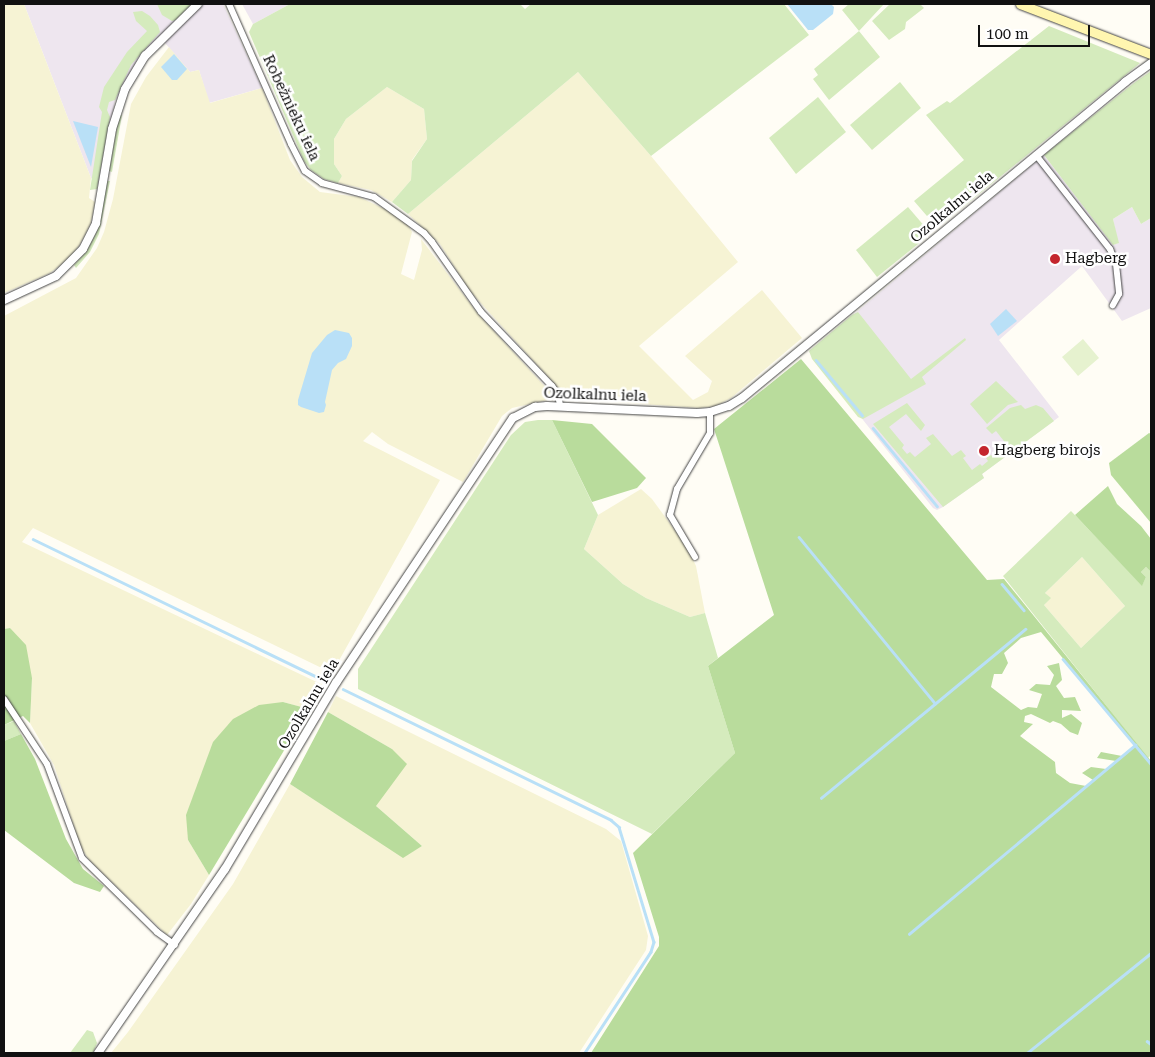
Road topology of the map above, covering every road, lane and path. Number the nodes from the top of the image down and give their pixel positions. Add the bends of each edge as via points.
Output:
1 (198, 4) edge
2 (229, 4) edge
3 (1020, 4) edge
4 (1151, 54) edge
5 (1151, 63) edge
6 (1036, 155) junction
7 (4, 300) edge
8 (1113, 305) dead end
9 (560, 405) junction
10 (710, 412) junction
11 (695, 557) dead end
12 (4, 699) edge
13 (175, 945) junction
14 (98, 1053) edge

1 - 7 street via 145,56 125,89 112,129 96,223 83,249 56,276
2 - 9 street, Robežnieku iela via 305,171 322,184 374,197 424,234 481,312 552,386
3 - 4 main road
5 - 6 street, Ozolkalnu iela
6 - 8 street via 1110,249 1116,264 1119,294
6 - 10 street, Ozolkalnu iela via 742,398
9 - 10 street, Ozolkalnu iela
9 - 13 street, Ozolkalnu iela via 524,411 506,427 336,683 225,869
10 - 11 street via 710,434 676,489 670,515
12 - 13 street via 46,764 82,858 157,932
13 - 14 street, Ozolkalnu iela

